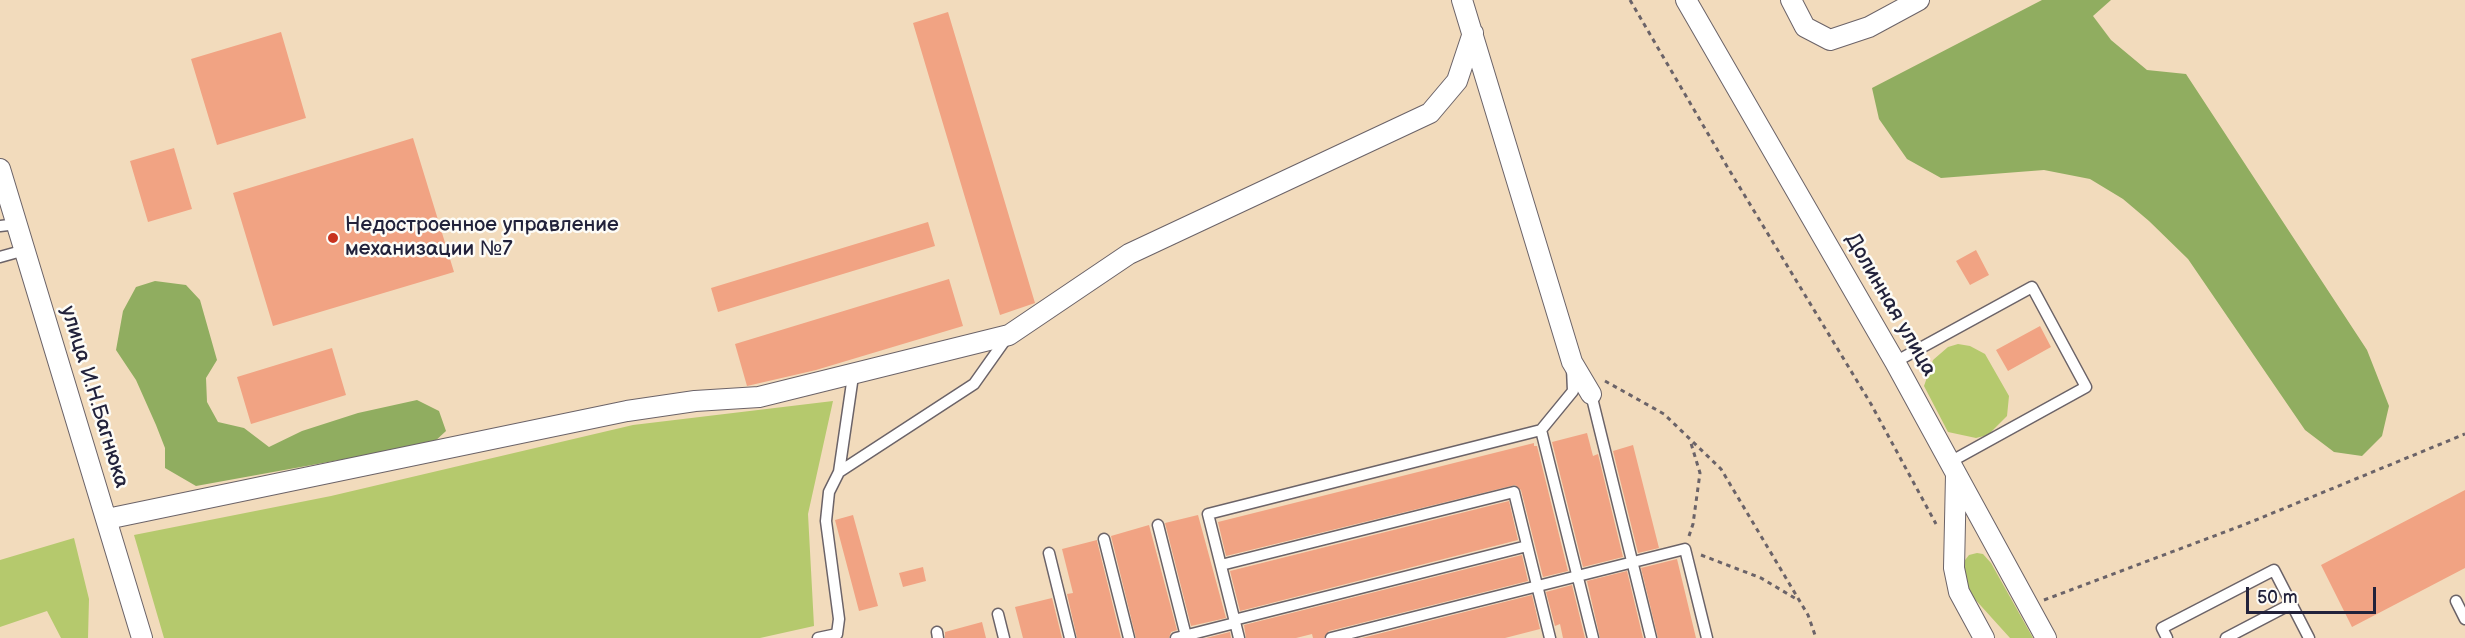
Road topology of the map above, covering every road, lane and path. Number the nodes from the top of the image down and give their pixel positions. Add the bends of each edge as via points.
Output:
1 (1462, 0) edge
2 (1630, 0) edge
3 (1686, 0) edge
4 (1791, 0) edge
5 (1919, 0) edge
6 (1473, 33) junction
7 (0, 169) edge
8 (8, 225) edge
9 (25, 250) junction
10 (0, 257) edge
11 (1009, 334) junction
12 (1572, 362) junction
13 (1895, 362) junction
14 (853, 376) junction
15 (1591, 394) joint
16 (1672, 422) junction
17 (1541, 430) junction
18 (2465, 434) edge
19 (1953, 467) junction
20 (839, 472) junction
21 (107, 519) junction
22 (1158, 525) dead end
23 (1939, 529) dead end
24 (1104, 539) dead end
25 (1527, 546) junction
26 (1685, 549) junction
27 (1049, 553) dead end
28 (1632, 562) junction
29 (1221, 566) junction
30 (1578, 576) junction
31 (1537, 586) junction
32 (1799, 601) junction
33 (2456, 601) dead end
34 (2291, 604) junction
35 (2028, 606) junction
36 (998, 614) dead end
37 (2465, 619) edge
38 (1235, 621) junction
39 (1181, 637) edge
40 (142, 638) edge
41 (818, 638) edge
42 (1004, 638) edge
43 (1070, 638) edge
44 (1129, 638) edge
45 (1239, 638) edge
46 (1331, 638) edge
47 (1550, 638) edge
48 (1593, 638) edge
49 (1651, 638) edge
50 (1707, 638) edge
51 (1816, 638) edge
52 (1984, 638) edge
53 (2046, 638) edge
54 (2167, 638) edge
55 (2226, 638) edge
56 (2309, 638) edge

1 - 6 street
2 - 23 path via 1871,404
3 - 13 street, Долинная улица
4 - 5 street via 1805,27 1830,40 1869,27
6 - 11 street via 1457,81 1430,113 1130,254
6 - 12 street
7 - 8 street, улица И.Н.Багнюка
8 - 9 street, улица И.Н.Багнюка
9 - 10 lane
9 - 21 street, улица И.Н.Багнюка
11 - 14 street
11 - 20 lane via 975,384
12 - 15 street
12 - 16 path
12 - 17 lane via 1573,391
13 - 19 street, Долинная улица
13 - 19 lane via 2032,287 2086,387
14 - 20 lane
14 - 21 street via 759,398 695,401 627,411
15 - 28 lane
16 - 26 path via 1690,440 1700,473 1693,524
16 - 32 path via 1721,469
17 - 29 lane via 1208,514
17 - 30 lane
18 - 35 path via 2246,524
19 - 35 street, Долинная улица
19 - 52 street via 1953,568 1959,592
20 - 41 lane via 829,492 826,521 839,619 837,634
21 - 40 street, улица И.Н.Багнюка
22 - 39 lane
24 - 44 lane
25 - 29 lane via 1514,492
25 - 31 lane
25 - 38 lane
26 - 28 lane
26 - 32 path via 1761,578
26 - 50 lane
27 - 43 lane
28 - 30 lane
28 - 49 lane
29 - 38 lane
30 - 31 lane
30 - 48 lane
31 - 46 lane
31 - 47 lane
32 - 51 path
33 - 37 lane
34 - 54 lane via 2274,570 2162,628
34 - 55 lane
34 - 56 lane
35 - 53 street, Долинная улица
36 - 42 lane
38 - 39 lane
38 - 45 lane

